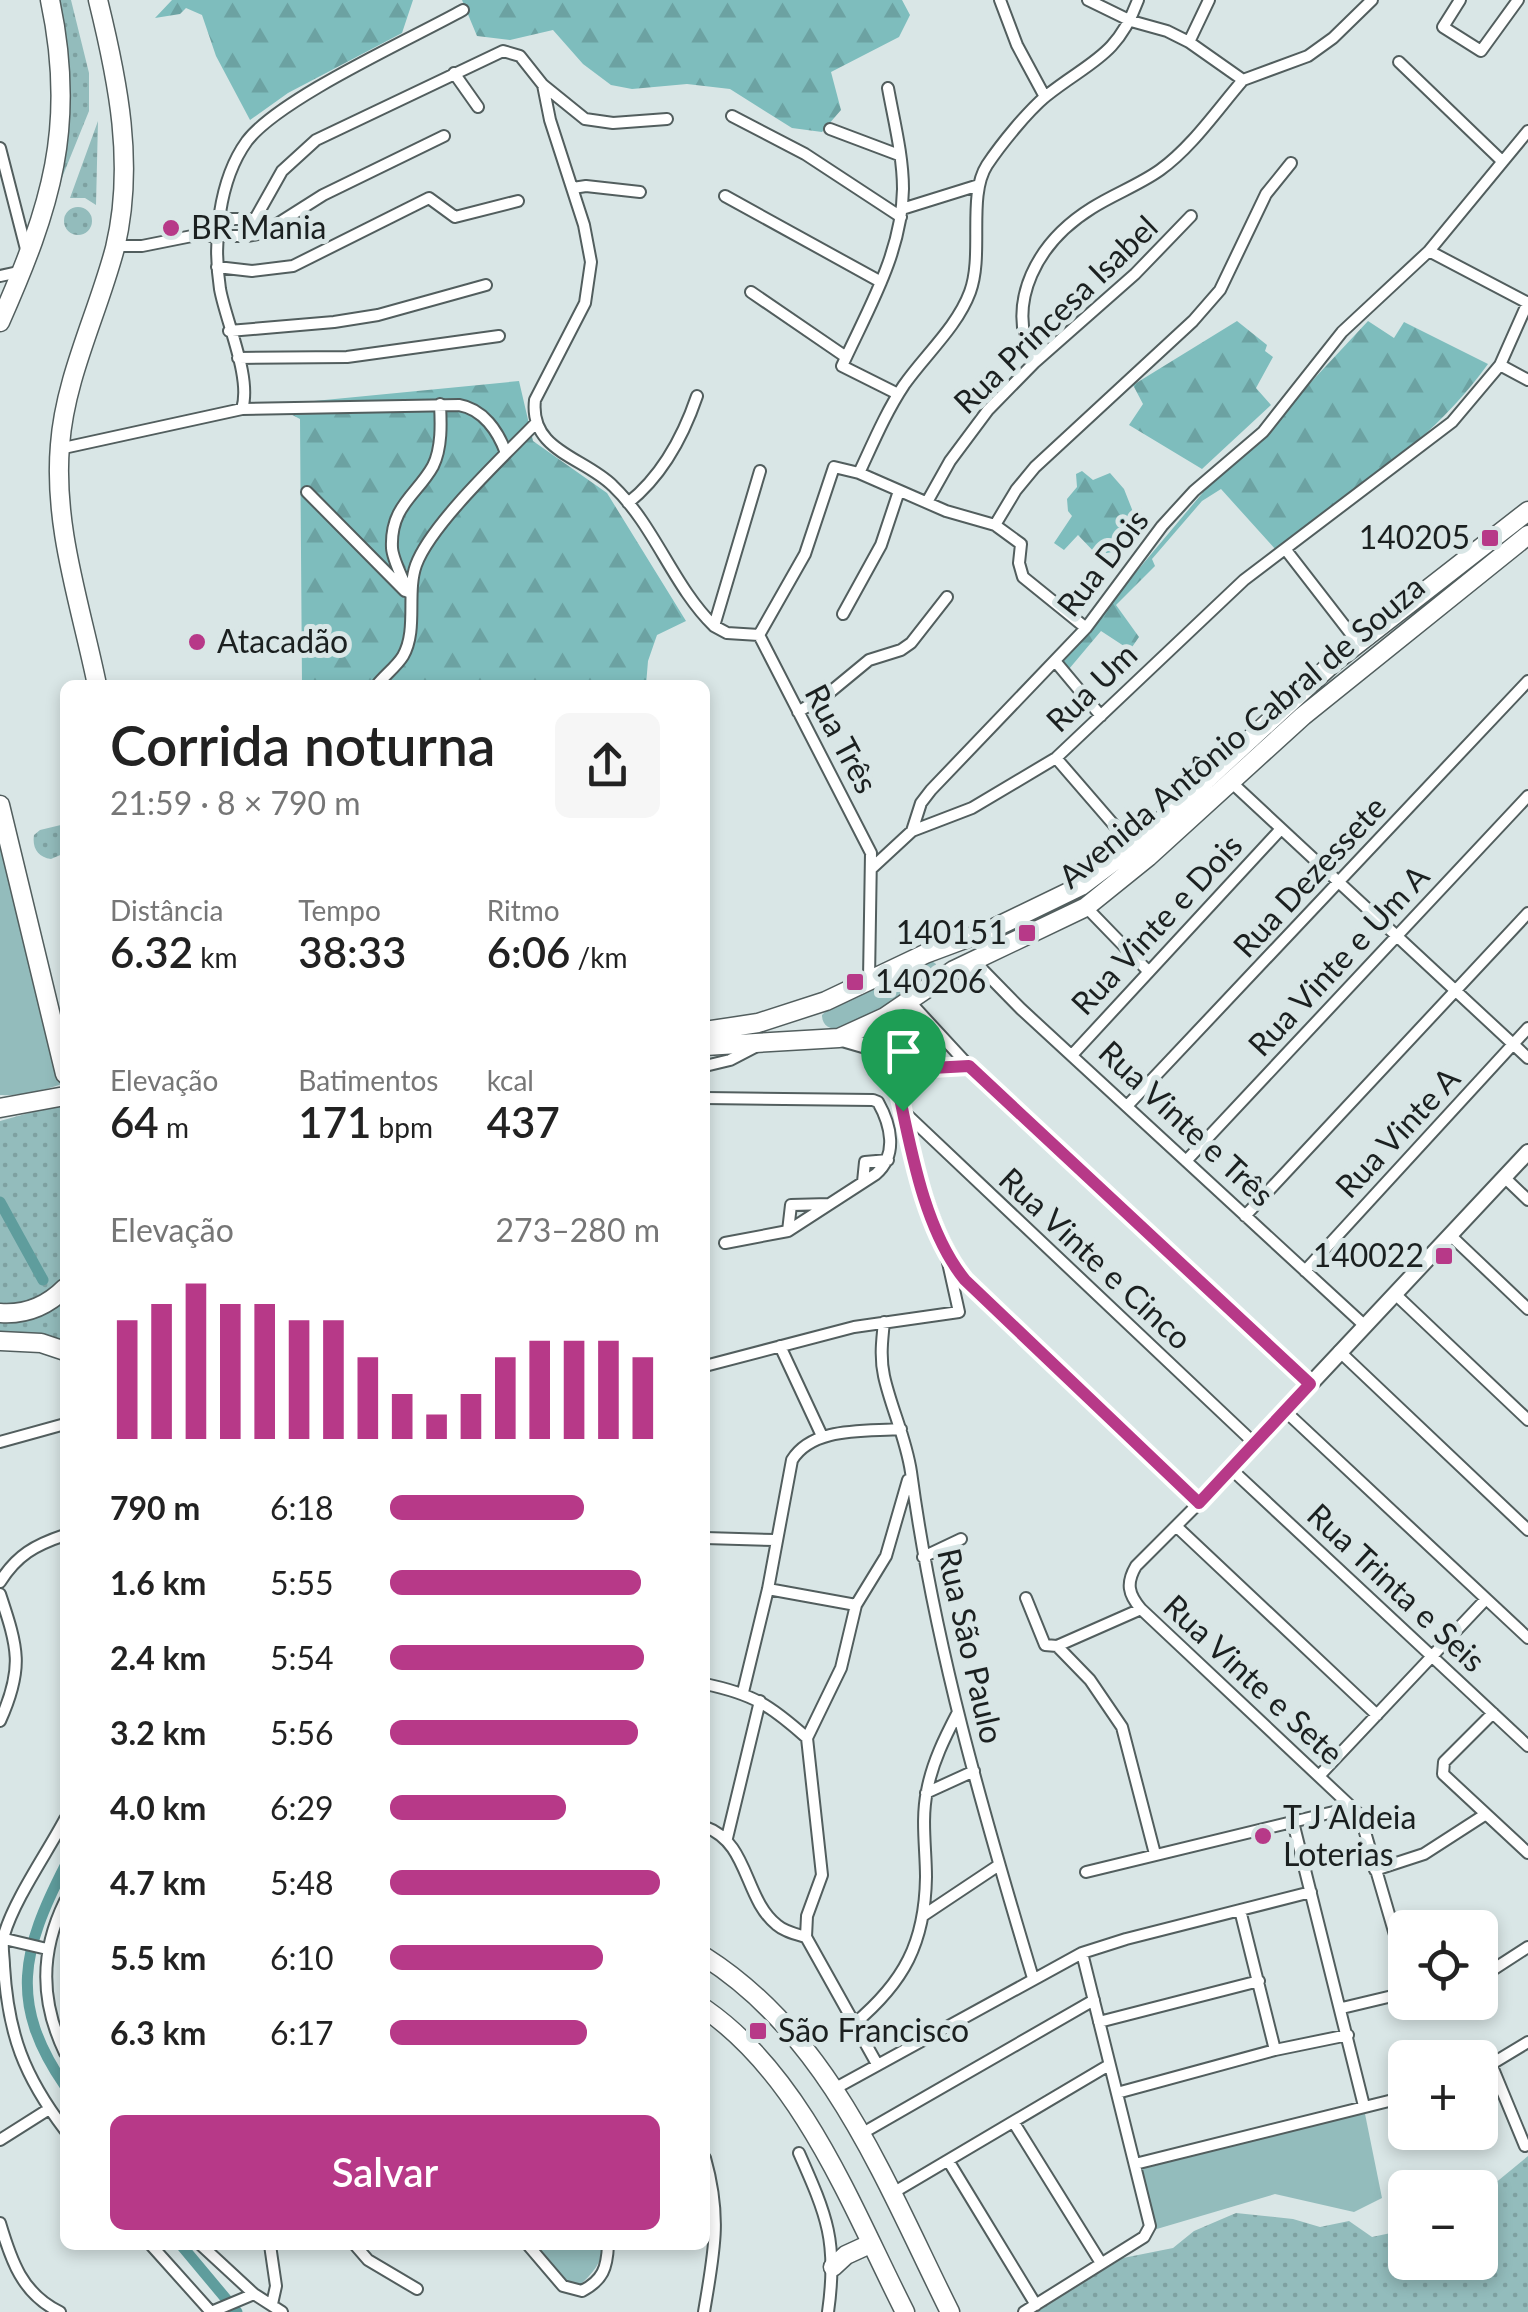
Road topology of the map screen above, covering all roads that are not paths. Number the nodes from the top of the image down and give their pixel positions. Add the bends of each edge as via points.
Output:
1 (50, 0) edge
2 (98, 0) edge
3 (1000, 0) edge
4 (1088, 0) edge
5 (1138, 0) edge
6 (1209, 0) edge
7 (1372, 0) edge
8 (1460, 0) edge
9 (1518, 0) edge
10 (463, 10) dead end
11 (1131, 21) junction
12 (1190, 42) junction
13 (1399, 62) dead end
14 (454, 74) junction
15 (1243, 80) junction
16 (543, 86) junction
17 (888, 88) dead end
18 (1044, 98) junction
19 (478, 106) dead end
20 (732, 116) dead end
21 (667, 119) dead end
22 (830, 129) dead end
23 (1528, 131) edge
24 (444, 136) dead end
25 (0, 148) edge
26 (900, 155) junction
27 (1502, 161) junction
28 (1291, 163) dead end
29 (979, 185) junction
30 (573, 188) junction
31 (640, 192) dead end
32 (725, 196) dead end
33 (518, 201) dead end
34 (901, 214) junction
35 (1191, 216) dead end
36 (220, 219) junction
37 (217, 235) junction
38 (115, 246) junction
39 (1429, 251) junction
40 (25, 265) junction
41 (217, 267) junction
42 (0, 276) edge
43 (880, 282) junction
44 (486, 285) dead end
45 (751, 292) dead end
46 (1528, 302) edge
47 (0, 322) edge
48 (229, 331) junction
49 (499, 336) dead end
50 (846, 356) junction
51 (238, 358) junction
52 (1034, 363) junction
53 (1500, 365) junction
54 (1528, 380) edge
55 (898, 394) junction
56 (698, 396) dead end
57 (440, 404) junction
58 (242, 409) junction
59 (536, 423) junction
60 (59, 449) junction
61 (506, 453) junction
62 (760, 471) dead end
63 (859, 473) junction
64 (899, 491) junction
65 (306, 492) dead end
66 (927, 502) junction
67 (628, 504) junction
68 (1528, 510) edge
69 (995, 525) junction
70 (1526, 539) edge
71 (1286, 550) junction
72 (409, 595) junction
73 (947, 597) dead end
74 (843, 614) dead end
75 (714, 626) junction
76 (1086, 628) junction
77 (759, 636) junction
78 (1358, 643) junction
79 (1056, 660) junction
80 (96, 680) edge
81 (381, 680) edge
82 (1528, 681) edge
83 (798, 712) junction
84 (1101, 716) junction
85 (1056, 758) junction
86 (1231, 782) junction
87 (1528, 796) edge
88 (0, 805) edge
89 (1280, 830) junction
90 (912, 831) junction
91 (1133, 847) junction
92 (872, 868) junction
93 (1339, 884) junction
94 (1086, 907) junction
95 (1528, 913) edge
96 (1397, 936) junction
97 (925, 954) junction
98 (974, 961) junction
99 (1148, 971) junction
100 (869, 979) junction
101 (938, 981) junction
102 (1455, 991) junction
103 (826, 1001) junction
104 (910, 1002) junction
105 (884, 1017) junction
106 (53, 1019) junction
107 (1528, 1028) edge
108 (60, 1030) edge
109 (710, 1030) edge
110 (839, 1038) junction
111 (764, 1043) junction
112 (1513, 1044) junction
113 (710, 1046) edge
114 (60, 1051) edge
115 (1072, 1055) junction
116 (1528, 1058) edge
117 (710, 1065) edge
118 (969, 1066) junction
119 (894, 1070) junction
120 (60, 1097) edge
121 (710, 1098) edge
122 (1127, 1106) junction
123 (3, 1109) edge
124 (903, 1111) junction
125 (1528, 1152) edge
126 (1186, 1160) junction
127 (1504, 1177) junction
128 (1528, 1200) edge
129 (830, 1204) junction
130 (1245, 1216) junction
131 (788, 1231) junction
132 (1450, 1235) junction
133 (726, 1243) dead end
134 (947, 1257) junction
135 (1305, 1271) junction
136 (60, 1292) edge
137 (1394, 1293) junction
138 (1528, 1309) edge
139 (0, 1313) edge
140 (884, 1322) junction
141 (1364, 1325) junction
142 (0, 1341) edge
143 (780, 1346) junction
144 (60, 1349) edge
145 (1340, 1351) junction
146 (710, 1365) edge
147 (1310, 1384) junction
148 (1284, 1410) junction
149 (1528, 1420) edge
150 (60, 1425) edge
151 (901, 1430) junction
152 (822, 1436) junction
153 (0, 1442) edge
154 (1253, 1442) junction
155 (1230, 1468) junction
156 (910, 1470) junction
157 (1199, 1503) junction
158 (1176, 1526) junction
159 (1528, 1530) edge
160 (60, 1536) edge
161 (710, 1538) edge
162 (961, 1539) dead end
163 (775, 1540) junction
164 (923, 1557) junction
165 (0, 1582) edge
166 (768, 1590) junction
167 (0, 1594) edge
168 (1026, 1598) dead end
169 (1486, 1599) junction
170 (856, 1605) junction
171 (1141, 1608) junction
172 (5, 1626) edge
173 (1528, 1638) edge
174 (1057, 1646) junction
175 (1434, 1656) junction
176 (710, 1685) edge
177 (743, 1692) junction
178 (760, 1701) junction
179 (958, 1712) junction
180 (1493, 1714) junction
181 (1378, 1715) junction
182 (0, 1720) edge
183 (807, 1738) junction
184 (1528, 1746) edge
185 (974, 1771) junction
186 (1319, 1776) junction
187 (926, 1793) junction
188 (1350, 1808) junction
189 (1486, 1814) junction
190 (1293, 1822) junction
191 (60, 1827) edge
192 (710, 1830) edge
193 (727, 1838) junction
194 (1528, 1853) edge
195 (1154, 1854) junction
196 (999, 1865) junction
197 (1375, 1870) junction
198 (1086, 1872) dead end
199 (1311, 1892) junction
200 (1240, 1910) junction
201 (60, 1911) edge
202 (1388, 1913) edge
203 (924, 1915) junction
204 (806, 1937) junction
205 (1, 1939) edge
206 (1528, 1947) edge
207 (42, 1948) junction
208 (1082, 1954) junction
209 (710, 1961) edge
210 (1498, 1966) edge
211 (1033, 1978) junction
212 (1258, 1981) junction
213 (1388, 1997) edge
214 (1094, 2000) junction
215 (1342, 2008) junction
216 (710, 2013) edge
217 (1100, 2022) junction
218 (854, 2024) junction
219 (1348, 2035) junction
220 (60, 2040) edge
221 (1528, 2042) edge
222 (1275, 2050) junction
223 (1498, 2060) edge
224 (876, 2064) junction
225 (1109, 2065) junction
226 (1498, 2081) edge
227 (834, 2089) junction
228 (1117, 2092) junction
229 (1388, 2101) edge
230 (1364, 2106) junction
231 (49, 2109) junction
232 (1014, 2122) junction
233 (60, 2123) edge
234 (861, 2134) junction
235 (0, 2140) edge
236 (1525, 2146) dead end
237 (799, 2153) dead end
238 (950, 2162) junction
239 (1135, 2164) junction
240 (710, 2180) edge
241 (891, 2194) junction
242 (0, 2224) edge
243 (870, 2244) junction
244 (155, 2250) edge
245 (207, 2250) edge
246 (271, 2250) edge
247 (359, 2250) edge
248 (532, 2250) edge
249 (608, 2250) edge
250 (1101, 2264) junction
251 (833, 2268) junction
252 (417, 2289) dead end
253 (254, 2294) junction
254 (1036, 2304) junction
255 (277, 2308) edge
256 (56, 2311) edge
257 (211, 2312) edge
258 (704, 2312) edge
259 (828, 2312) edge
260 (905, 2312) edge
261 (950, 2312) edge
262 (1024, 2312) edge

1 - 40 highway via 62,124 44,213
2 - 38 highway via 122,118
3 - 18 street
4 - 11 street
5 - 11 street
6 - 12 street
7 - 15 street via 1308,56
8 - 9 street via 1442,27 1481,52
10 - 36 street via 264,125 242,150
11 - 12 street
11 - 18 street via 1114,46
12 - 15 street
13 - 27 street
14 - 16 street via 513,52
14 - 19 street
14 - 36 street via 316,140 282,170 256,218
15 - 52 street via 1178,154 1075,220 1040,257 1024,300
16 - 21 street via 596,122
16 - 30 street
17 - 26 street
18 - 29 street via 996,152
20 - 34 street
22 - 26 street
23 - 27 street
24 - 37 street via 263,233
25 - 40 street
26 - 34 street
27 - 39 street
28 - 69 street via 1266,194 1220,290 1035,467
29 - 34 street
29 - 55 street via 970,292
30 - 31 street
30 - 59 street via 589,244 590,283 535,400
32 - 43 street
33 - 41 street via 455,217 429,198 293,266
34 - 43 street
35 - 52 street, Rua Princesa Isabel
36 - 37 street
37 - 38 street
37 - 41 street
38 - 60 highway
39 - 46 street
39 - 76 street, Rua Dois via 1342,332 1264,432 1194,490
40 - 42 street
40 - 47 highway
41 - 48 street
43 - 50 street
44 - 48 street via 378,315
45 - 50 street
46 - 53 street, Rua Um
48 - 51 street
49 - 51 street via 347,356
50 - 55 street via 842,366
51 - 58 street
52 - 66 street, Rua Princesa Isabel via 969,433
53 - 54 street
53 - 71 street, Rua Um via 1452,422
55 - 63 street
56 - 67 street via 662,468
57 - 58 street
57 - 61 street via 480,412
57 - 72 street via 434,465 405,499 395,525 392,550
58 - 60 street
59 - 61 street
59 - 67 street via 546,442 610,482
60 - 80 highway via 65,545
61 - 72 street via 436,531 417,561
62 - 75 street
63 - 64 street
63 - 77 street via 834,466 805,554
64 - 66 street
64 - 74 street via 881,545
65 - 72 street
66 - 69 street
67 - 75 street
68 - 78 highway, Avenida Antônio Cabral de Souza
69 - 76 street via 1019,539 1023,577
70 - 86 highway, Avenida Antônio Cabral de Souza via 1302,716
71 - 78 street
71 - 84 street, Rua Um via 1244,580
72 - 81 street via 402,658
73 - 83 street via 901,650 868,660
75 - 77 street
76 - 79 street, Rua Dois
77 - 83 street, Rua Três
78 - 91 highway, Avenida Antônio Cabral de Souza
79 - 84 street
79 - 90 street, Rua Dois via 931,790
82 - 93 street, Rua Dezessete
83 - 92 street, Rua Três via 867,841
84 - 85 street, Rua Um
85 - 90 street, Rua Um via 972,808
85 - 91 street
86 - 89 street
86 - 94 highway, Avenida Antônio Cabral de Souza
87 - 96 street, Rua Vinte e Um A
88 - 106 highway
89 - 93 street
89 - 99 street, Rua Vinte e Dois
90 - 92 street
91 - 97 highway, Avenida Antônio Cabral de Souza via 1034,910
92 - 100 street, Rua Três
93 - 96 street
93 - 122 street, Rua Dezessete
94 - 98 highway, Avenida Antônio Cabral de Souza
94 - 99 street
95 - 102 street
96 - 102 street
96 - 126 street, Rua Vinte e Um A
97 - 100 highway, Avenida Antônio Cabral de Souza
97 - 101 highway via 936,963
98 - 101 highway, Avenida Antônio Cabral de Souza
98 - 115 street, Rua Vinte e Três
99 - 115 street, Rua Vinte e Dois
100 - 103 highway, Avenida Antônio Cabral de Souza
101 - 104 highway, Avenida Antônio Cabral de Souza
102 - 112 street
102 - 130 street
103 - 109 highway, Avenida Antônio Cabral de Souza
103 - 110 highway via 817,1021
104 - 105 highway, Avenida Antônio Cabral de Souza
104 - 118 street
105 - 110 highway, Avenida Antônio Cabral de Souza
105 - 119 main road
106 - 108 highway
106 - 114 highway
107 - 112 street, Rua Vinte A
110 - 111 highway, Avenida Antônio Cabral de Souza
110 - 119 main road via 870,1048
111 - 113 highway, Avenida Antônio Cabral de Souza
111 - 117 street
112 - 116 street
112 - 135 street, Rua Vinte A
115 - 122 street, Rua Vinte e Três
118 - 119 street
118 - 147 street
119 - 124 main road
120 - 123 highway
121 - 129 street via 878,1102 891,1147 888,1160 865,1162 863,1182
122 - 126 street, Rua Vinte e Três
124 - 134 main road
124 - 154 street, Rua Vinte e Cinco
125 - 127 main road
126 - 130 street, Rua Vinte e Três
127 - 128 street
127 - 132 main road
129 - 131 street
129 - 131 street via 791,1205
130 - 135 street, Rua Vinte e Três
131 - 133 street
132 - 137 main road
132 - 138 street
134 - 140 street via 959,1312
134 - 157 main road
135 - 141 street, Rua Vinte e Três
136 - 139 highway via 29,1311
137 - 141 main road
137 - 149 street
140 - 143 street
140 - 151 street, Rua São Paulo via 884,1374
141 - 145 main road
142 - 144 highway
143 - 146 street
143 - 152 street
145 - 147 main road
145 - 159 street
147 - 148 main road
148 - 154 main road
148 - 169 street
150 - 153 street
151 - 152 street
151 - 156 street, Rua São Paulo
152 - 163 street via 792,1460
154 - 155 main road
155 - 157 main road
155 - 175 street, Rua Trinta e Seis
156 - 164 street, Rua São Paulo
156 - 170 street via 886,1556
157 - 158 street
158 - 171 street, Rua Vinte e Sete via 1136,1566 1128,1585
158 - 181 street
160 - 165 street via 26,1551
161 - 163 street
162 - 164 street
163 - 166 street
164 - 179 street, Rua São Paulo
166 - 170 street
166 - 177 street
167 - 172 street
168 - 174 street via 1046,1645
169 - 173 street
169 - 175 street
170 - 183 street via 840,1668
171 - 174 street
171 - 186 street, Rua Vinte e Sete
172 - 182 street via 18,1665
174 - 195 street via 1122,1727
175 - 180 street, Rua Trinta e Seis
175 - 181 street
176 - 177 street
177 - 178 street
178 - 183 street
178 - 193 street
179 - 185 street, Rua São Paulo
179 - 187 street
180 - 184 street, Rua Trinta e Seis
180 - 189 street via 1441,1768
181 - 186 street
183 - 204 street via 822,1876
185 - 187 street
185 - 196 street, Rua São Paulo
186 - 188 street, Rua Vinte e Sete
187 - 203 street
188 - 190 street
188 - 197 street, Rua Vinte e Sete via 1364,1821
189 - 194 street
189 - 197 street via 1424,1854
190 - 195 street
190 - 199 street
191 - 205 street
192 - 193 street
193 - 204 street via 768,1916
195 - 198 street
196 - 203 street
196 - 211 street, Rua São Paulo
197 - 202 street, Rua Vinte e Sete
199 - 200 street
199 - 215 street
200 - 208 street
200 - 212 street
201 - 207 street
203 - 218 street via 898,1982
204 - 218 street
205 - 207 street
205 - 231 street via 14,2035
206 - 210 street
207 - 220 street via 49,2013
208 - 211 street
208 - 214 street
209 - 227 highway via 774,2014
211 - 224 street
212 - 217 street
212 - 222 street
213 - 215 street
214 - 217 street
214 - 234 street
215 - 219 street
216 - 243 highway via 743,2042 798,2110
217 - 225 street
218 - 224 street
219 - 222 street
219 - 230 street
221 - 223 street
222 - 228 street
224 - 227 street
225 - 228 street
225 - 232 street
226 - 236 street
227 - 234 highway
228 - 239 street
229 - 230 street
230 - 239 street
231 - 233 street
231 - 235 street
232 - 238 street
232 - 250 street
234 - 241 highway
237 - 251 street via 824,2210
238 - 241 street
238 - 254 street
239 - 250 street via 1149,2218 1144,2237
240 - 258 street via 717,2210
241 - 261 highway
242 - 256 street via 15,2270
243 - 251 highway
243 - 260 highway
244 - 257 street
245 - 253 street
246 - 255 street
247 - 252 street
248 - 249 street via 563,2286 582,2291 606,2271
250 - 254 street
251 - 259 street
253 - 255 street
253 - 257 street
254 - 262 street

